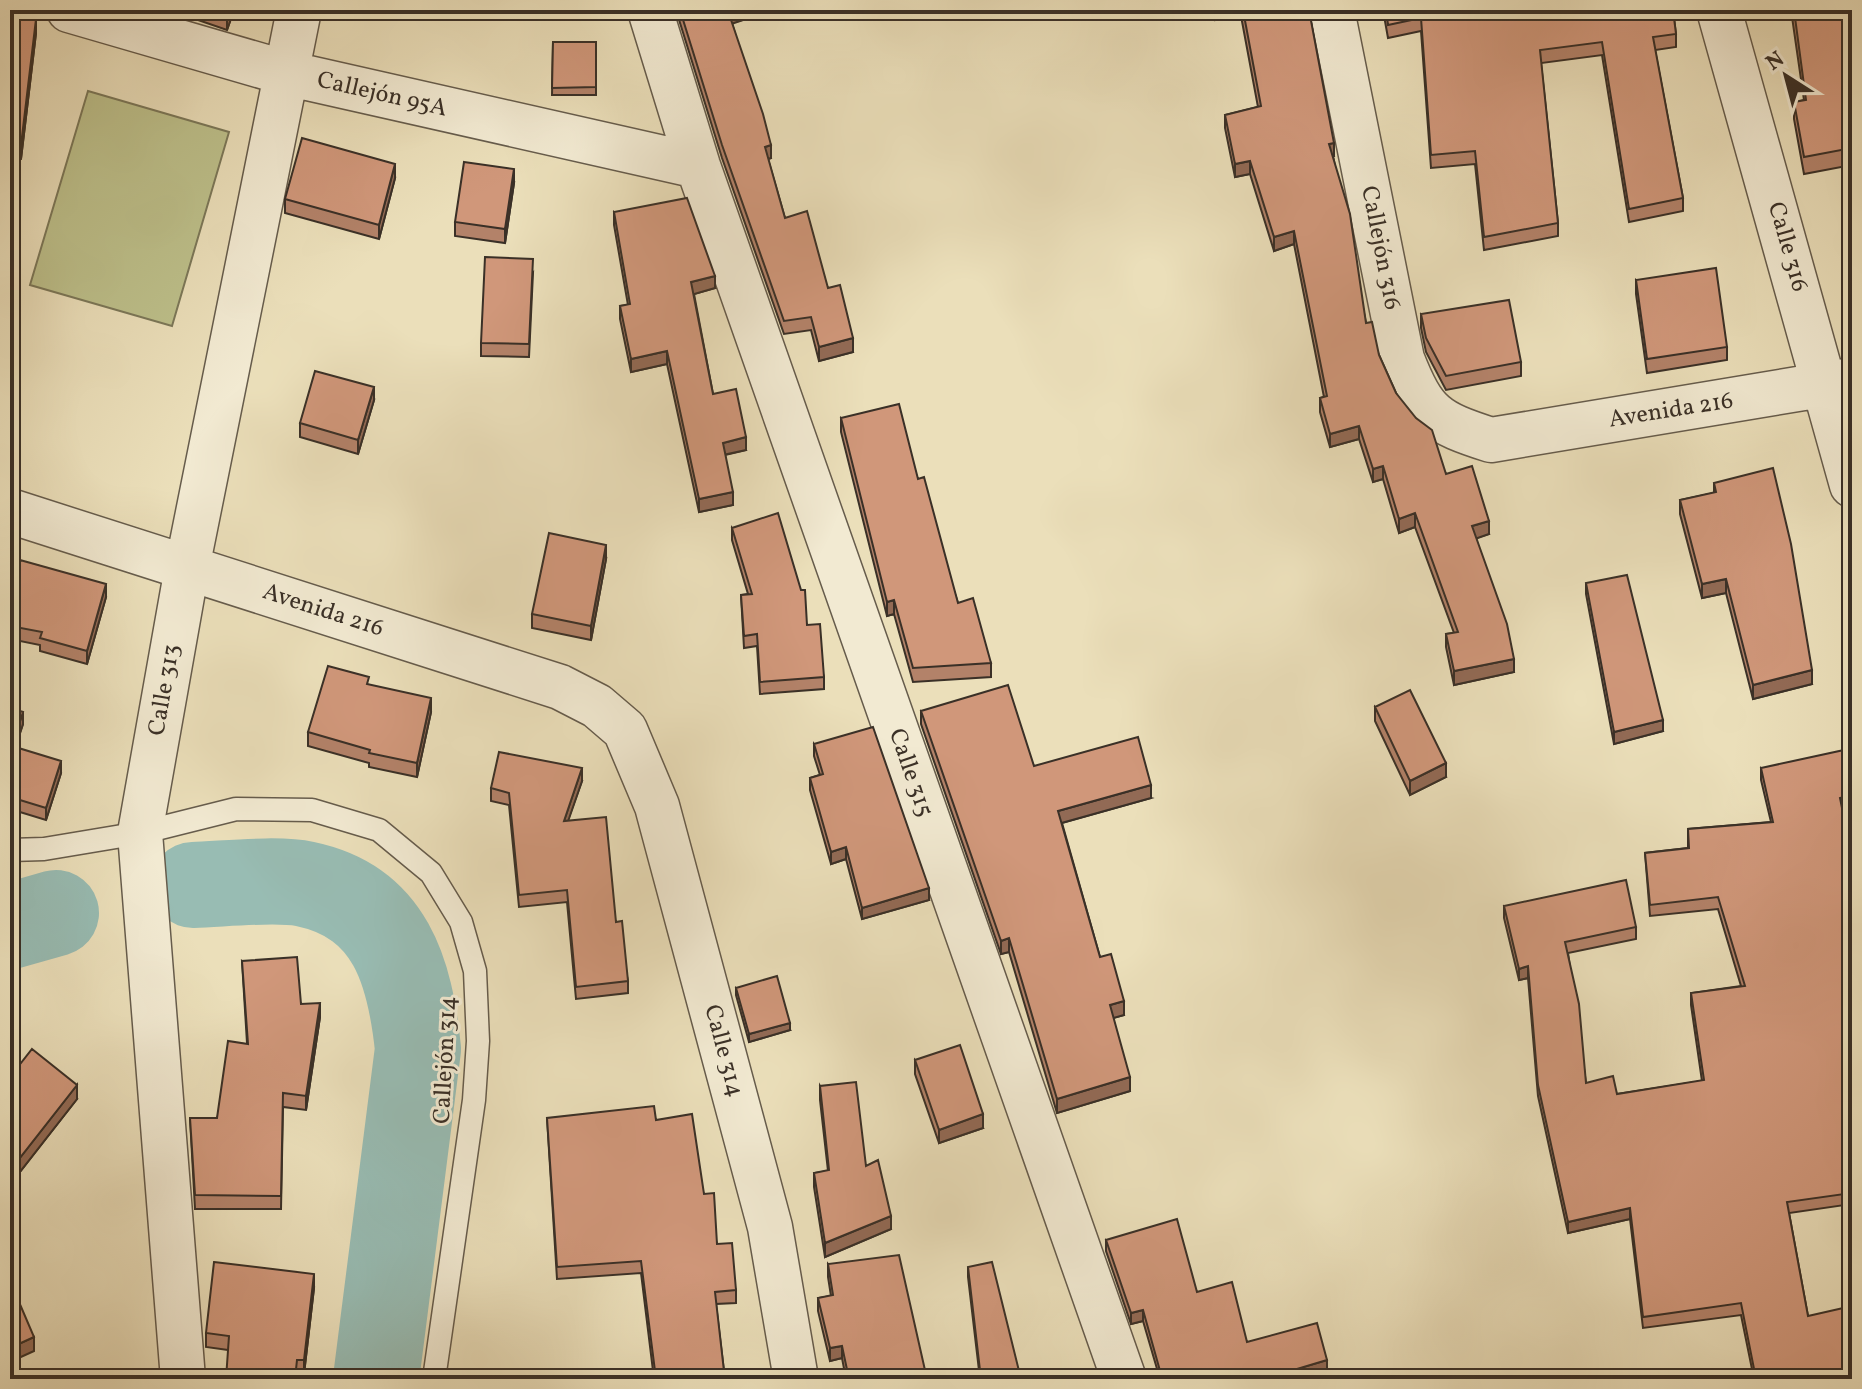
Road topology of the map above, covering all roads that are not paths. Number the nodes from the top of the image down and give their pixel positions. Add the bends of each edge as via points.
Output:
1 (69, 10) edge
2 (299, 10) edge
3 (650, 10) edge
4 (1332, 10) edge
5 (1719, 10) edge
6 (286, 73) junction
7 (698, 166) junction
8 (1839, 383) edge
9 (1491, 440) joint
10 (1852, 485) edge
11 (10, 511) edge
12 (187, 568) junction
13 (625, 730) joint
14 (140, 833) junction
15 (10, 850) edge
16 (183, 1379) edge
17 (434, 1379) edge
18 (796, 1379) edge
19 (1124, 1379) edge

1 - 6 street, Callejón 95A
2 - 6 street, Calle 313
3 - 7 street, Calle 315
4 - 9 street, Callejón 316 via 1402,359 1416,394 1446,426
5 - 8 street, Calle 316
6 - 7 street, Callejón 95A
6 - 12 street, Calle 313
7 - 19 street, Calle 315
8 - 9 street, Avenida 216
8 - 10 street, Calle 316
11 - 12 street, Avenida 216
12 - 13 street, Avenida 216 via 560,687 597,706
12 - 14 street, Calle 313
13 - 18 street, Calle 314 via 657,806 770,1227
14 - 15 lane, Callejón 314
14 - 16 street, Calle 313
14 - 17 lane, Callejón 314 via 236,809 312,810 379,830 431,873 461,922 475,971 478,1041

